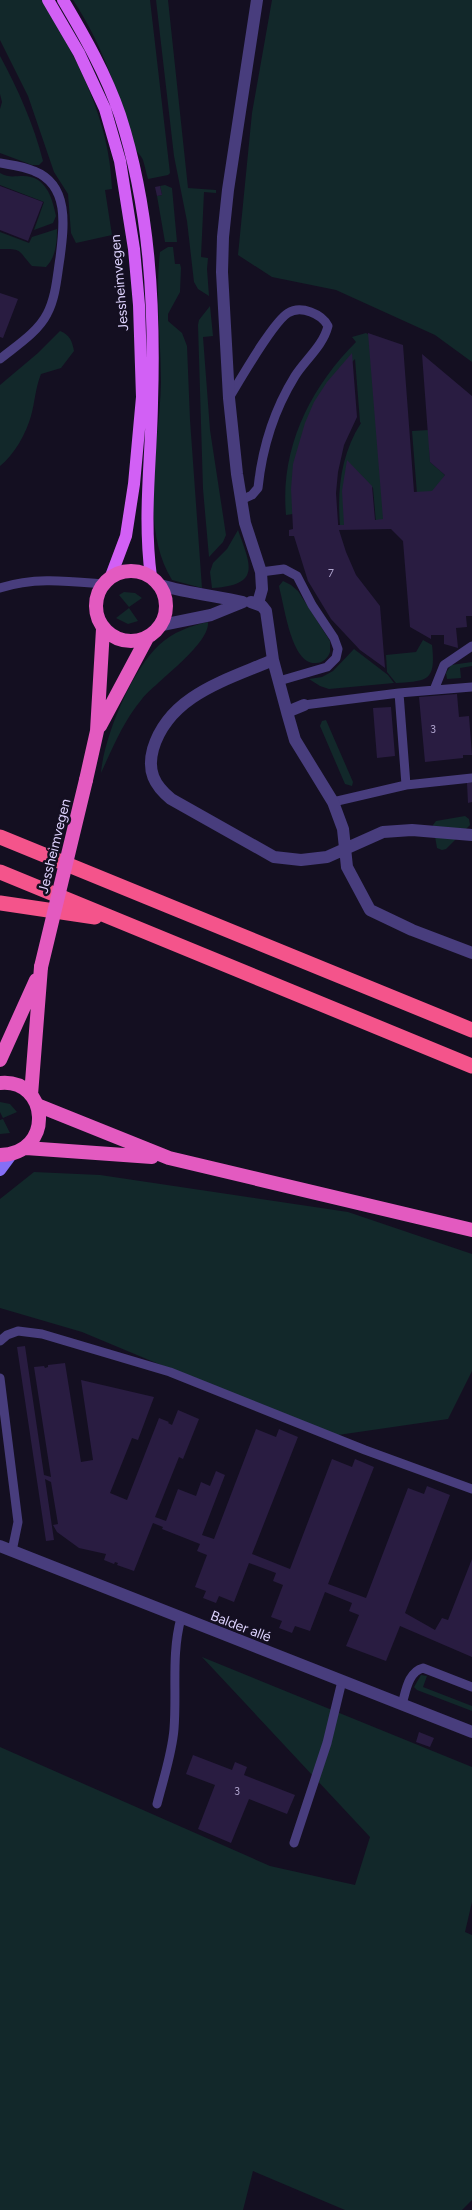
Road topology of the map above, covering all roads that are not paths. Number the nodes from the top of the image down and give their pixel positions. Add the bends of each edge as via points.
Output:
1 (48, 0) edge
2 (63, 0) edge
3 (257, 0) edge
4 (0, 163) edge
5 (0, 359) edge
6 (229, 398) junction
7 (241, 500) junction
8 (261, 572) junction
9 (107, 580) junction
10 (156, 581) junction
11 (0, 588) edge
12 (243, 602) junction
13 (258, 603) junction
14 (162, 625) junction
15 (104, 629) junction
16 (147, 638) junction
17 (472, 646) edge
18 (273, 660) junction
19 (279, 681) junction
20 (472, 687) edge
21 (434, 690) junction
22 (399, 693) junction
23 (304, 705) joint
24 (287, 712) junction
25 (97, 731) junction
26 (472, 778) edge
27 (406, 785) junction
28 (333, 802) junction
29 (472, 835) edge
30 (0, 837) edge
31 (345, 848) junction
32 (0, 872) edge
33 (0, 903) edge
34 (124, 922) junction
35 (472, 953) edge
36 (41, 967) junction
37 (472, 1030) edge
38 (0, 1060) edge
39 (472, 1066) edge
40 (0, 1083) edge
41 (34, 1100) junction
42 (26, 1148) junction
43 (6, 1155) edge
44 (169, 1158) junction
45 (0, 1170) edge
46 (472, 1230) edge
47 (0, 1341) edge
48 (0, 1378) edge
49 (472, 1488) edge
50 (0, 1546) edge
51 (12, 1551) junction
52 (181, 1618) junction
53 (342, 1681) junction
54 (472, 1687) edge
55 (402, 1704) junction
56 (472, 1732) edge
57 (157, 1804) dead end
58 (294, 1842) dead end

1 - 9 main road, Jessheimvegen via 79,53 105,109 120,161 134,249 142,397 126,536
2 - 10 main road via 97,60 119,114 133,162 145,225 153,309 146,506 148,550
3 - 6 street via 223,236
4 - 5 lane via 26,168 48,179 60,197 64,225 54,292 47,315
6 - 7 street
6 - 7 lane via 266,340 289,312 313,312 325,319 328,326 325,337 295,376 273,422 258,488
7 - 8 street
8 - 13 street via 262,589
8 - 19 lane via 284,568 297,576 338,649 336,658 327,666
9 - 10 highway via 131,570 142,572
9 - 11 lane via 44,580
9 - 15 highway via 97,595 95,607
10 - 12 street via 185,592
10 - 14 highway via 166,598
12 - 13 street
12 - 14 street via 212,615
13 - 18 street via 266,611
14 - 16 highway
15 - 16 highway via 112,637 124,641 136,642
15 - 25 highway, Jessheimvegen
16 - 25 highway, Jessheimvegen
17 - 21 lane via 444,665
18 - 19 street
18 - 31 street via 196,694 173,712 150,760 154,780 170,799 274,857 300,860 327,856
19 - 24 street
20 - 21 lane
21 - 22 lane
22 - 23 lane
22 - 27 lane
23 - 24 street
24 - 28 street via 295,740
25 - 36 highway, Jessheimvegen, bridge
26 - 27 lane
27 - 28 lane
28 - 31 street
29 - 31 street via 412,830 383,832
30 - 37 highway
31 - 35 street via 347,867 370,910
32 - 34 highway
33 - 34 highway
34 - 39 highway
36 - 38 highway, Jessheimvegen
36 - 41 highway, Jessheimvegen
40 - 41 highway via 14,1084
41 - 42 highway, Jessheimvegen via 40,1117 34,1139
41 - 44 highway
42 - 43 highway
42 - 44 highway
43 - 45 main road
44 - 46 highway
47 - 49 lane via 18,1330 42,1334 170,1372 365,1450
48 - 51 lane via 18,1522
50 - 51 street, Balder allé
51 - 52 street, Balder allé
52 - 53 street, Balder allé
52 - 57 lane via 174,1671 174,1730
53 - 55 street, Balder allé
53 - 58 lane via 328,1743
54 - 55 lane via 423,1668 411,1676
55 - 56 street, Balder allé

